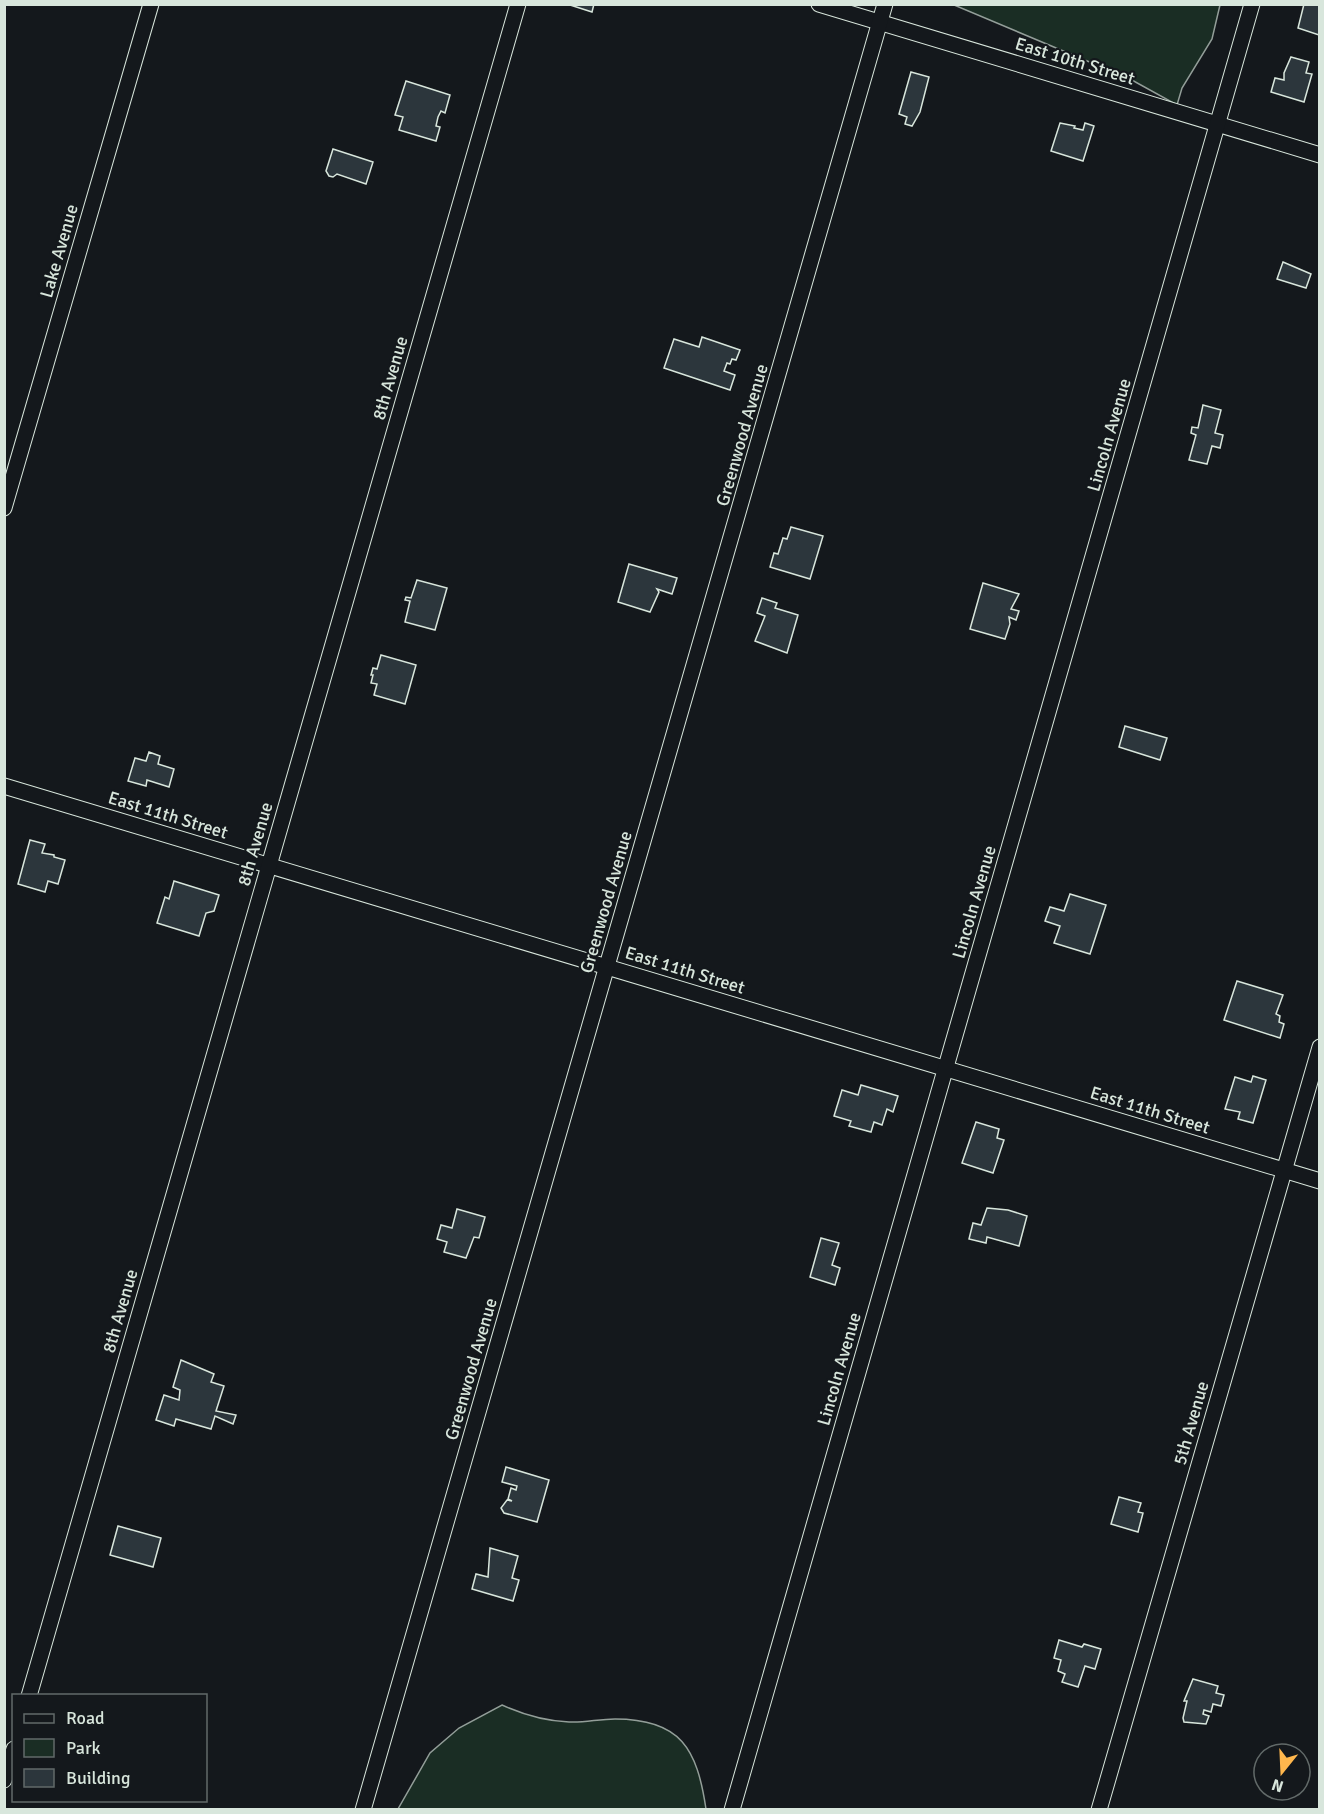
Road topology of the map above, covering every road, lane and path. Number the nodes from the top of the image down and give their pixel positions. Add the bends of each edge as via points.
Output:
1 (151, 4) edge
2 (518, 4) edge
3 (819, 4) edge
4 (885, 4) edge
5 (1252, 4) edge
6 (880, 23) junction
7 (1218, 124) junction
8 (1320, 155) edge
9 (4, 508) edge
10 (4, 786) edge
11 (269, 866) junction
12 (607, 968) junction
13 (1320, 1047) edge
14 (945, 1070) junction
15 (1283, 1170) junction
16 (1320, 1181) edge
17 (29, 1694) edge
18 (12, 1755) edge
19 (4, 1780) edge
20 (363, 1809) edge
21 (732, 1809) edge
22 (1099, 1809) edge

1 - 9 street, Lake Avenue
2 - 11 street, 8th Avenue
3 - 6 street, East 10th Street
4 - 6 street, Greenwood Avenue
5 - 7 street, Lincoln Avenue
6 - 7 street, East 10th Street
6 - 12 street, Greenwood Avenue
7 - 8 street, East 10th Street
7 - 14 street, Lincoln Avenue
10 - 11 street, East 11th Street
11 - 12 street, East 11th Street
11 - 17 street, 8th Avenue
12 - 14 street, East 11th Street
12 - 20 street, Greenwood Avenue
13 - 15 street, 5th Avenue
14 - 15 street, East 11th Street
14 - 21 street, Lincoln Avenue
15 - 16 street, East 11th Street
15 - 22 street, 5th Avenue
18 - 19 street

